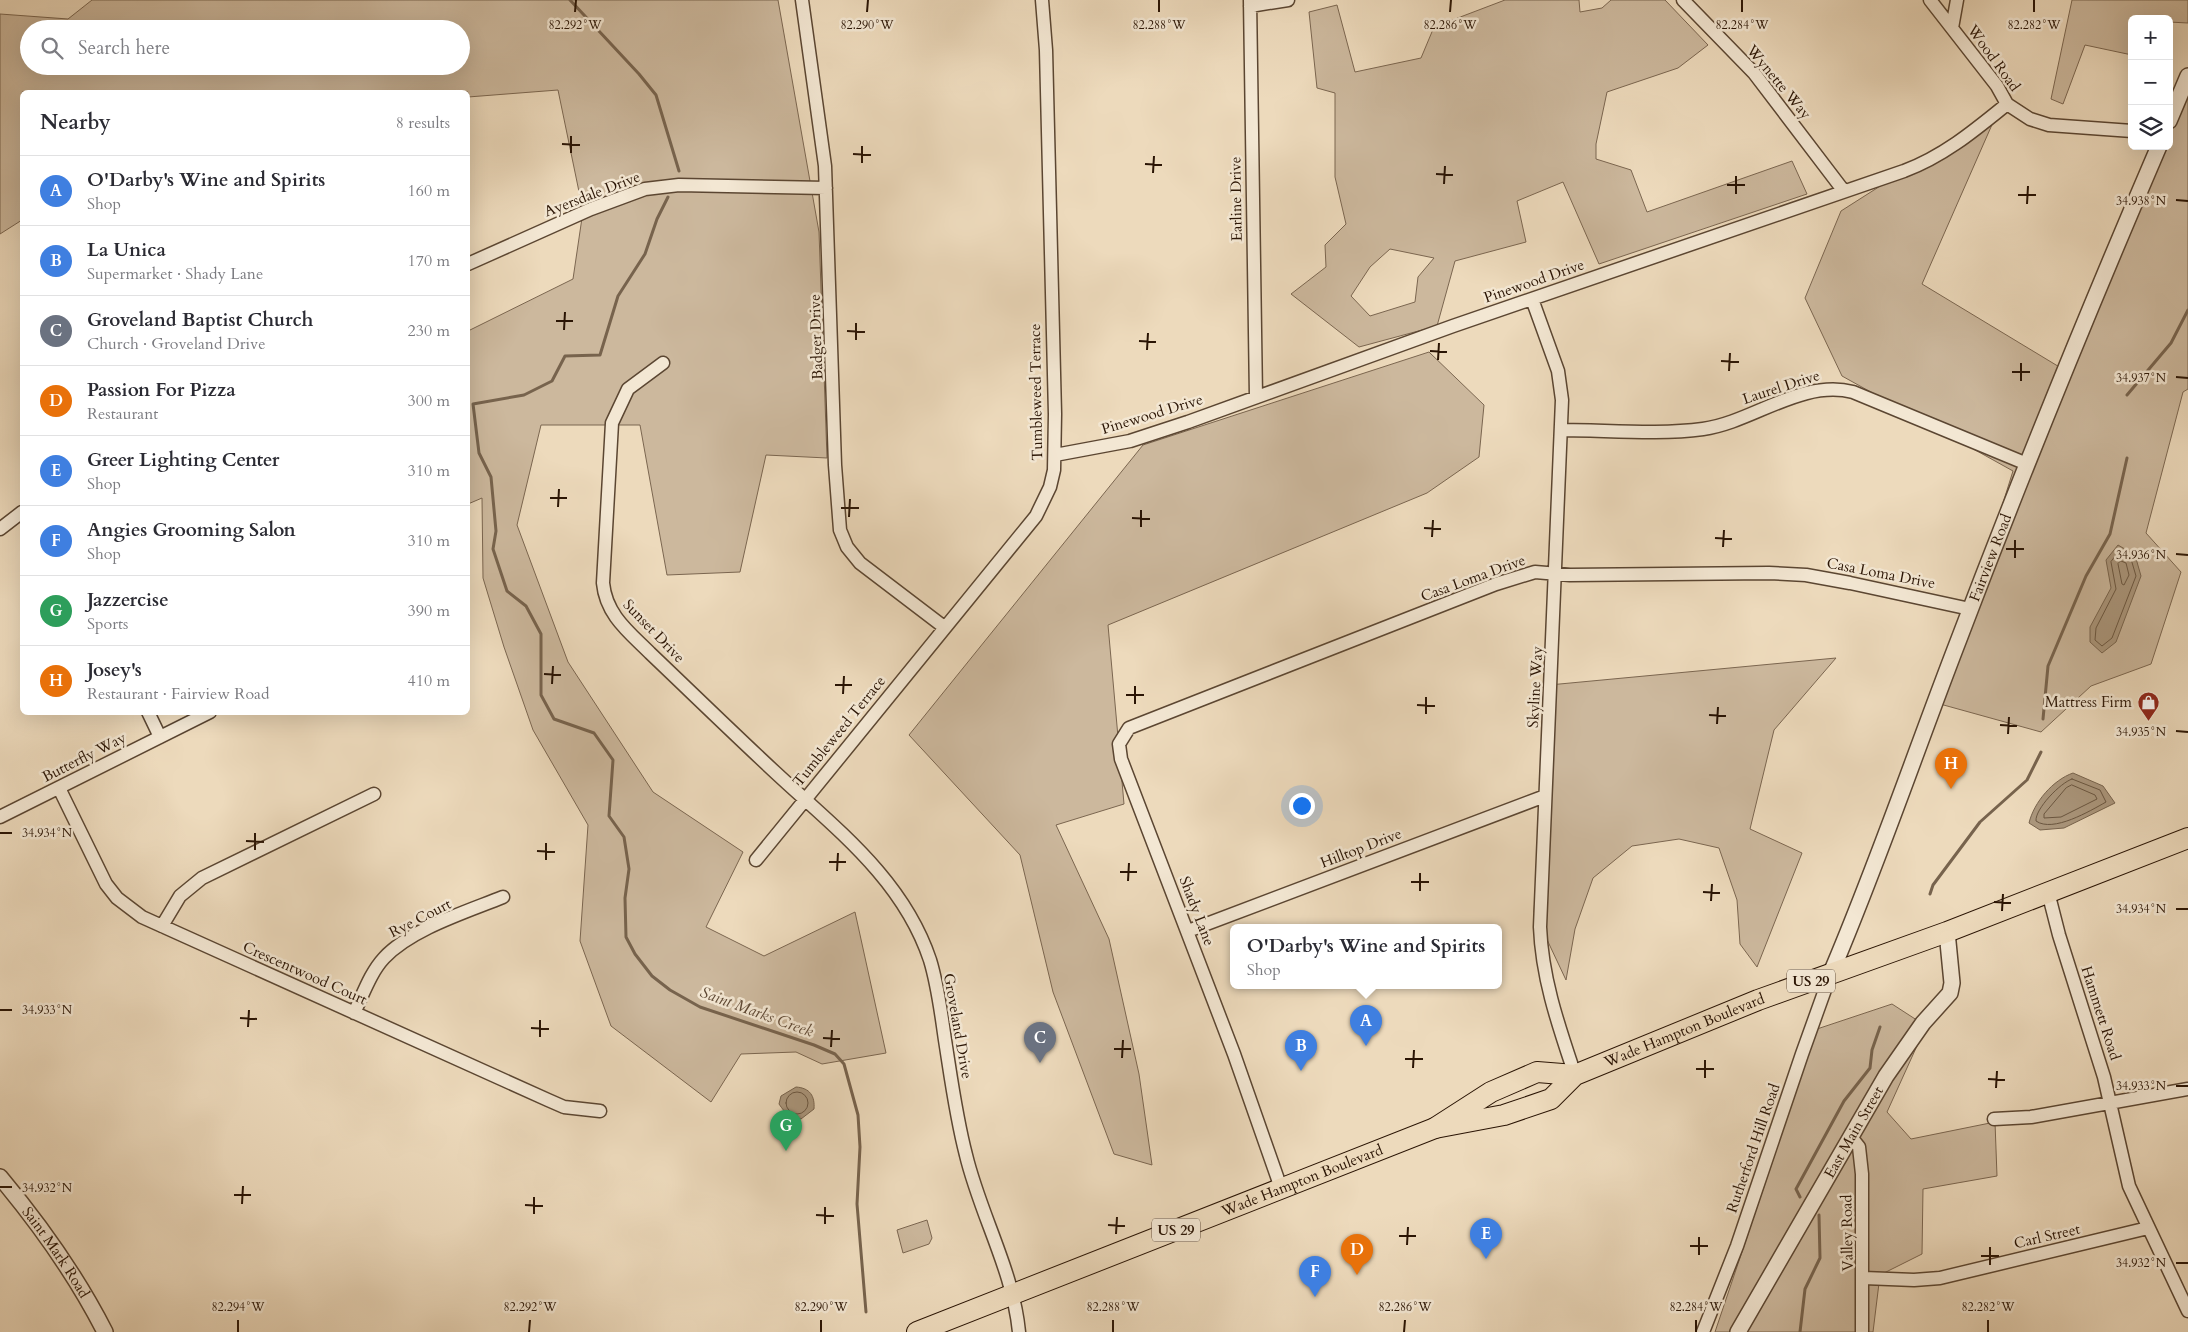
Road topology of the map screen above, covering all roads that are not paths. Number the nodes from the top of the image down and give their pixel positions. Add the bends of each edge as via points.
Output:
1 (802, 0) edge
2 (1042, 0) edge
3 (1288, 0) edge
4 (1682, 0) edge
5 (1930, 0) edge
6 (1957, 0) edge
7 (1250, 3) edge
8 (1952, 28) junction
9 (2188, 76) edge
10 (2008, 104) junction
11 (2173, 112) edge
12 (2128, 131) edge
13 (2157, 150) edge
14 (826, 188) junction
15 (1843, 190) junction
16 (470, 263) edge
17 (1532, 299) junction
18 (663, 363) dead end
19 (1256, 398) junction
20 (1561, 430) junction
21 (1055, 455) junction
22 (2027, 464) junction
23 (20, 514) edge
24 (0, 529) edge
25 (1556, 574) junction
26 (1970, 609) junction
27 (944, 626) junction
28 (149, 715) edge
29 (204, 715) edge
30 (160, 737) junction
31 (1121, 759) joint
32 (59, 788) junction
33 (374, 794) dead end
34 (1546, 796) junction
35 (805, 799) junction
36 (0, 817) edge
37 (2188, 838) edge
38 (756, 860) dead end
39 (2048, 892) junction
40 (503, 897) dead end
41 (162, 926) junction
42 (1188, 931) junction
43 (1946, 932) junction
44 (1831, 973) junction
45 (354, 1013) junction
46 (1575, 1075) junction
47 (2188, 1089) edge
48 (2111, 1103) junction
49 (600, 1111) dead end
50 (1994, 1119) dead end
51 (1436, 1128) junction
52 (1851, 1138) junction
53 (0, 1177) edge
54 (1281, 1188) junction
55 (2148, 1228) junction
56 (1864, 1278) junction
57 (1012, 1295) junction
58 (2188, 1311) edge
59 (105, 1332) edge
60 (917, 1332) edge
61 (1019, 1332) edge
62 (1703, 1332) edge
63 (1738, 1332) edge
64 (1862, 1332) edge

1 - 14 street, Badger Drive
2 - 21 street, Tumbleweed Terrace via 1046,50
3 - 7 street
4 - 15 street, Wynette Way via 1754,73
5 - 8 street, Wood Road
6 - 8 street
7 - 19 street, Earline Drive
8 - 10 street, Wood Road
9 - 11 street
10 - 12 street, Wood Road via 2030,119 2049,125
10 - 15 street, Pinewood Drive via 1933,159
13 - 22 street, Fairview Road
14 - 16 street, Ayersdale Drive via 679,185 645,189 591,209
14 - 27 street, Badger Drive via 840,530 847,547 860,563
15 - 17 street, Pinewood Drive
17 - 19 street, Pinewood Drive
17 - 20 street, Skyline Way via 1558,371 1562,400
18 - 35 street, Sunset Drive via 628,389 612,423 603,583 607,603 625,628
19 - 21 street, Pinewood Drive via 1130,441
20 - 22 street, Laurel Drive via 1704,428 1813,391 1838,388
20 - 25 street, Skyline Way
21 - 27 street, Tumbleweed Terrace via 1050,487 1036,516
22 - 26 street, Fairview Road
23 - 24 street
25 - 26 street, Casa Loma Drive via 1806,575
25 - 31 street, Casa Loma Drive via 1535,572 1496,584 1134,725 1122,737
25 - 34 street, Skyline Way
26 - 44 street, Fairview Road via 1867,888
27 - 35 street, Tumbleweed Terrace
28 - 30 street
29 - 30 street, Butterfly Way
30 - 32 street, Butterfly Way
31 - 42 street, Shady Lane
32 - 36 street, Butterfly Way
32 - 41 street, Crescentwood Court via 106,884 130,909
33 - 41 street via 202,878 180,896
34 - 42 street, Hilltop Drive
34 - 46 street, Skyline Way via 1541,949 1557,1024
35 - 38 street, Tumbleweed Terrace
35 - 57 street, Groveland Drive via 879,870 902,902 919,934 938,991 967,1160
37 - 39 main road, Wade Hampton Boulevard / US 29
39 - 43 main road, Wade Hampton Boulevard / US 29
39 - 48 street, Hammett Road
40 - 45 street, Rye Court via 424,931 391,951 375,970
41 - 45 street, Crescentwood Court
42 - 54 street, Shady Lane
43 - 44 main road, Wade Hampton Boulevard / US 29
43 - 52 street, East Main Street via 1952,982 1950,993 1899,1054
44 - 46 main road, Wade Hampton Boulevard / US 29
44 - 62 street, Rutherford Hill Road via 1737,1246
45 - 49 street, Crescentwood Court via 548,1100 569,1108
46 - 51 main road, Wade Hampton Boulevard / US 29 via 1551,1098 1504,1115
46 - 51 main road, Wade Hampton Boulevard / US 29 via 1537,1072 1490,1092
47 - 48 street
48 - 50 street via 2031,1117
48 - 55 street, Hammett Road via 2129,1186
51 - 54 main road, Wade Hampton Boulevard / US 29
52 - 56 street, Valley Road via 1859,1147 1862,1174
52 - 63 street, East Main Street
53 - 59 street, Saint Mark Road via 53,1242
54 - 57 main road, Wade Hampton Boulevard / US 29
55 - 56 street, Carl Street via 1940,1278
55 - 58 street, Hammett Road
56 - 64 street, Valley Road
57 - 60 main road, Wade Hampton Boulevard / US 29
57 - 61 street, Groveland Drive

